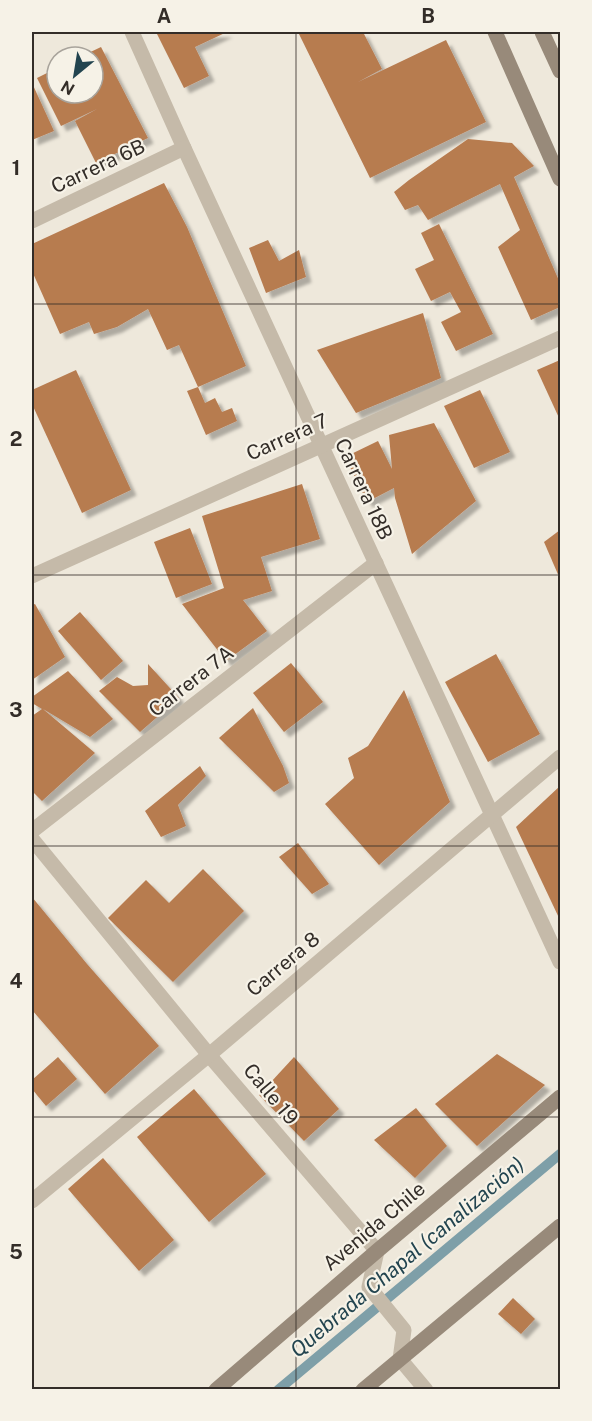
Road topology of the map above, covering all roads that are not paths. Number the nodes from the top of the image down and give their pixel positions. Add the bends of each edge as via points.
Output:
1 (132, 32) edge
2 (495, 32) edge
3 (542, 32) edge
4 (561, 71) edge
5 (183, 148) junction
6 (561, 179) edge
7 (32, 221) edge
8 (561, 338) edge
9 (321, 445) junction
10 (376, 563) junction
11 (32, 576) edge
12 (561, 757) edge
13 (492, 814) junction
14 (32, 831) edge
15 (32, 839) edge
16 (561, 962) edge
17 (210, 1055) junction
18 (561, 1097) edge
19 (32, 1201) edge
20 (561, 1226) edge
21 (376, 1251) junction
22 (400, 1359) junction
23 (216, 1389) edge
24 (363, 1389) edge
25 (426, 1389) edge

1 - 5 street, Carrera 18B
2 - 6 main road
3 - 4 main road
5 - 7 street, Carrera 6B
5 - 9 street, Carrera 18B
8 - 9 street, Carrera 7
9 - 10 street, Carrera 18B
9 - 11 street, Carrera 7
10 - 13 street, Carrera 18B
10 - 14 street, Carrera 7A
12 - 13 street, Carrera 8
13 - 16 street, Carrera 18B
13 - 17 street, Carrera 8
15 - 17 street, Calle 19
17 - 19 street, Carrera 8
17 - 21 street, Calle 19
18 - 21 main road, Avenida Chile
20 - 22 main road
21 - 22 street via 369,1287 404,1330
21 - 23 main road, Avenida Chile
22 - 24 main road
22 - 25 street

